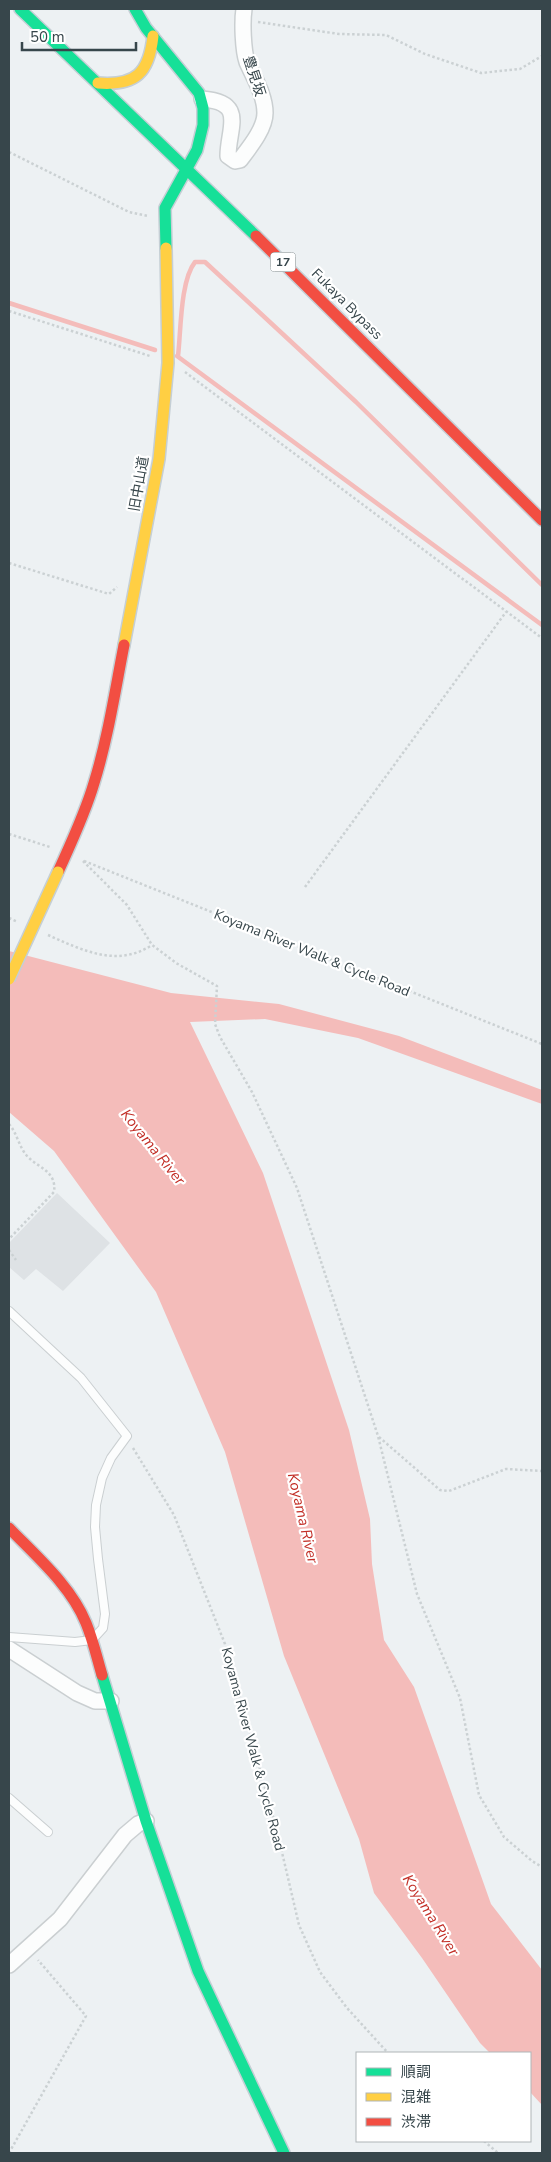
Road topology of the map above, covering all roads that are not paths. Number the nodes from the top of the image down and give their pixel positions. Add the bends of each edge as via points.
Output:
1 (20, 9) edge
2 (135, 9) edge
3 (243, 14) edge
4 (153, 36) junction
5 (98, 83) junction
6 (202, 99) junction
7 (187, 168) junction
8 (542, 520) edge
9 (9, 979) edge
10 (9, 1311) edge
11 (9, 1528) edge
12 (9, 1638) edge
13 (92, 1640) junction
14 (9, 1649) edge
15 (111, 1701) junction
16 (9, 1798) edge
17 (146, 1821) junction
18 (48, 1832) dead end
19 (9, 1965) edge
20 (284, 2153) edge

1 - 5 main road, Fukaya Bypass / 17
2 - 4 main road
3 - 6 street, 豊見坂 via 246,60 258,84 265,112 261,126 240,160 235,161 228,156 231,115 224,104
4 - 5 main road via 149,63 139,76 125,83
4 - 6 main road
5 - 7 main road, Fukaya Bypass / 17
6 - 7 main road, 旧中山道 via 204,112 198,146
7 - 8 main road, Fukaya Bypass / 17
7 - 9 main road, 旧中山道, bridge via 168,198 164,218 168,363 160,451 106,740 81,821
10 - 13 lane via 82,1378 127,1436 102,1478 96,1505 97,1551 105,1614 103,1628
11 - 13 main road via 71,1596
12 - 13 lane
13 - 15 main road
14 - 15 street via 78,1693 95,1701
15 - 17 main road
16 - 18 lane
17 - 19 street via 125,1835 60,1919
17 - 20 main road via 205,1989

